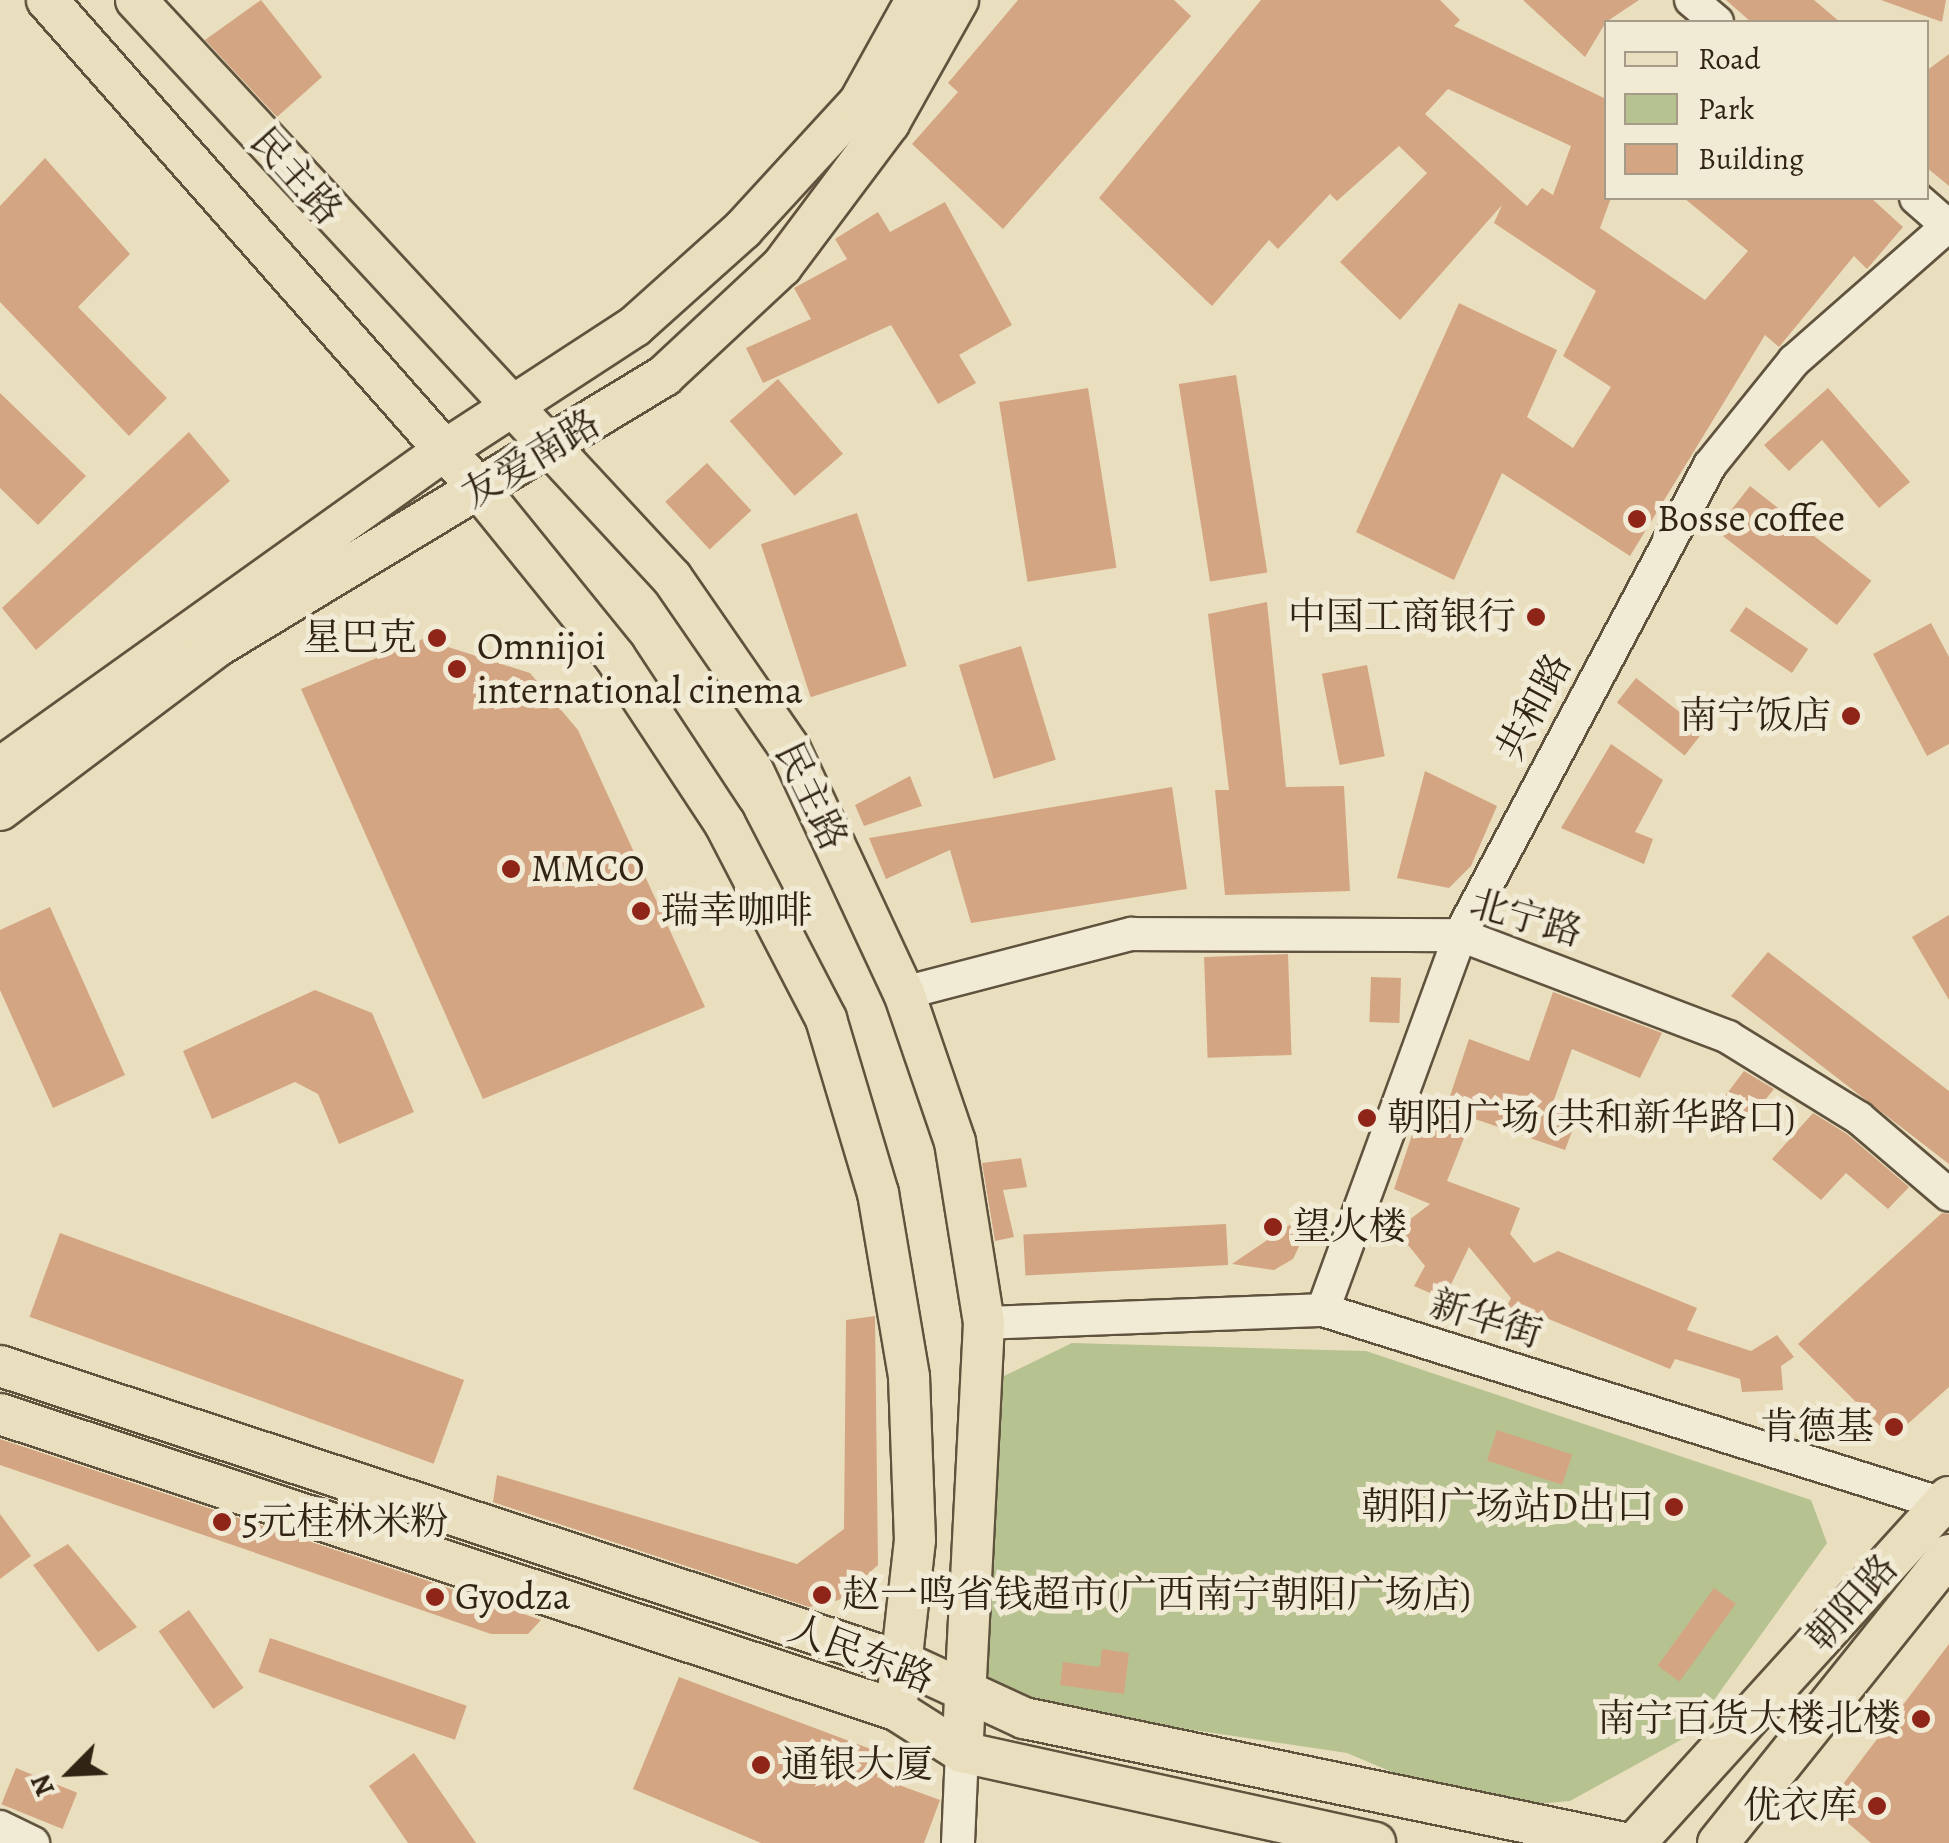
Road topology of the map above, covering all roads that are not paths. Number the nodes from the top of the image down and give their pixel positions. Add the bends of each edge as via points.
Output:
1 (47, 0) edge
2 (136, 0) edge
3 (916, 0) edge
4 (958, 0) edge
5 (1692, 0) edge
6 (1715, 20) edge
7 (1918, 200) edge
8 (1949, 225) edge
9 (508, 411) junction
10 (444, 450) junction
11 (549, 451) junction
12 (480, 490) junction
13 (0, 768) edge
14 (0, 810) edge
15 (1460, 935) junction
16 (904, 993) junction
17 (1949, 1195) edge
18 (1323, 1310) junction
19 (984, 1323) junction
20 (0, 1366) edge
21 (0, 1414) edge
22 (1947, 1502) edge
23 (1949, 1555) edge
24 (907, 1664) junction
25 (967, 1699) junction
26 (896, 1710) junction
27 (962, 1752) junction
28 (0, 1827) edge
29 (33, 1843) edge
30 (958, 1843) edge
31 (1375, 1843) edge
32 (1624, 1843) edge
33 (1636, 1843) edge
34 (1718, 1843) edge

1 - 10 main road, 民主路
2 - 9 main road, 民主路
3 - 9 main road, 友爱南路 via 858,103 743,229 635,326
4 - 11 main road, 友爱南路 via 889,123 782,266 664,376
5 - 6 street
7 - 8 street
8 - 15 street, 共和路 via 1794,361 1710,465
9 - 10 main road, 友爱南路
9 - 11 main road, 民主路
10 - 12 main road, 民主路
10 - 13 main road, 友爱南路
11 - 12 main road, 友爱南路
11 - 16 main road, 民主路 via 672,578 733,660 790,749
12 - 14 main road, 友爱南路 via 216,647
12 - 24 main road, 民主路 via 615,657 714,808 826,1019 878,1192 909,1377
15 - 16 street, 北宁路 via 1132,934
15 - 17 street, 北宁路 via 1728,1037 1858,1118
15 - 18 street, 共和路
16 - 19 main road, 民主路 via 955,1142
18 - 19 street, 新华街
18 - 22 street, 新华街
19 - 25 main road, 民主路
20 - 24 main road, 人民东路
21 - 26 main road, 人民东路
22 - 33 main road, 朝阳路
23 - 34 main road, 朝阳路
24 - 25 main road, 人民东路
24 - 26 main road, 民主路
25 - 27 main road, 民主路
25 - 32 main road, 人民东路 via 1533,1831
26 - 27 main road, 人民东路
27 - 30 street
27 - 31 main road, 人民东路
28 - 29 street

